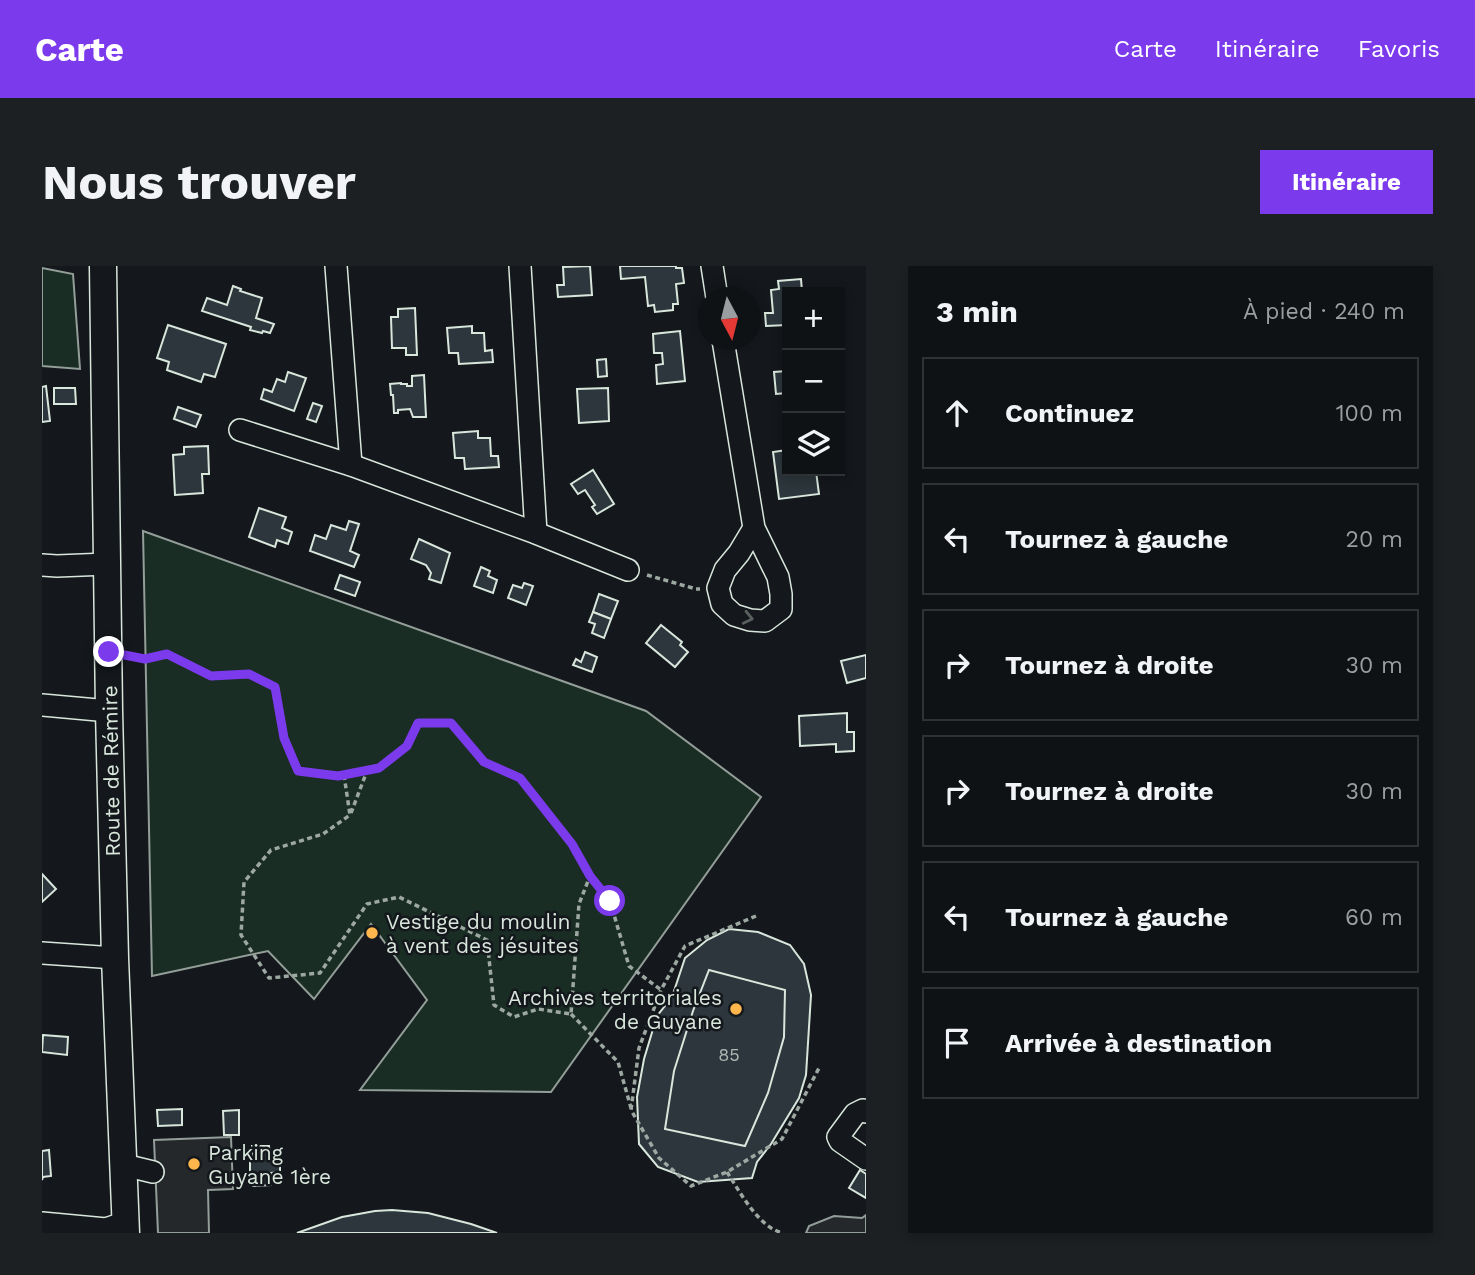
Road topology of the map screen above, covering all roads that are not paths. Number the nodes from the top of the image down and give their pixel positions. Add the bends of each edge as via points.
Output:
1 (103, 266) edge
2 (336, 266) edge
3 (520, 266) edge
4 (712, 266) edge
5 (715, 287) edge
6 (725, 350) edge
7 (240, 430) dead end
8 (351, 465) junction
9 (754, 528) junction
10 (536, 533) junction
11 (107, 564) junction
12 (42, 565) edge
13 (628, 570) road end
14 (42, 705) edge
15 (109, 711) junction
16 (42, 953) edge
17 (115, 958) junction
18 (866, 1112) edge
19 (866, 1158) edge
20 (124, 1165) junction
21 (153, 1172) dead end
22 (42, 1223) edge
23 (126, 1227) edge

1 - 11 main road, Route de Rémire
2 - 8 street
3 - 10 street
4 - 5 street
6 - 9 street
7 - 8 street
8 - 10 street
9 -> 9 street via 718,588 722,604 734,615 765,621 781,610 781,594 778,577
10 - 13 street
11 - 12 street
11 - 15 main road, Route de Rémire
14 - 15 street
15 - 17 main road, Route de Rémire
16 - 17 street
17 - 20 main road, Route de Rémire
18 - 19 street via 855,1114 838,1137
20 - 21 street
20 - 23 main road, Route de Rémire
22 - 23 street

